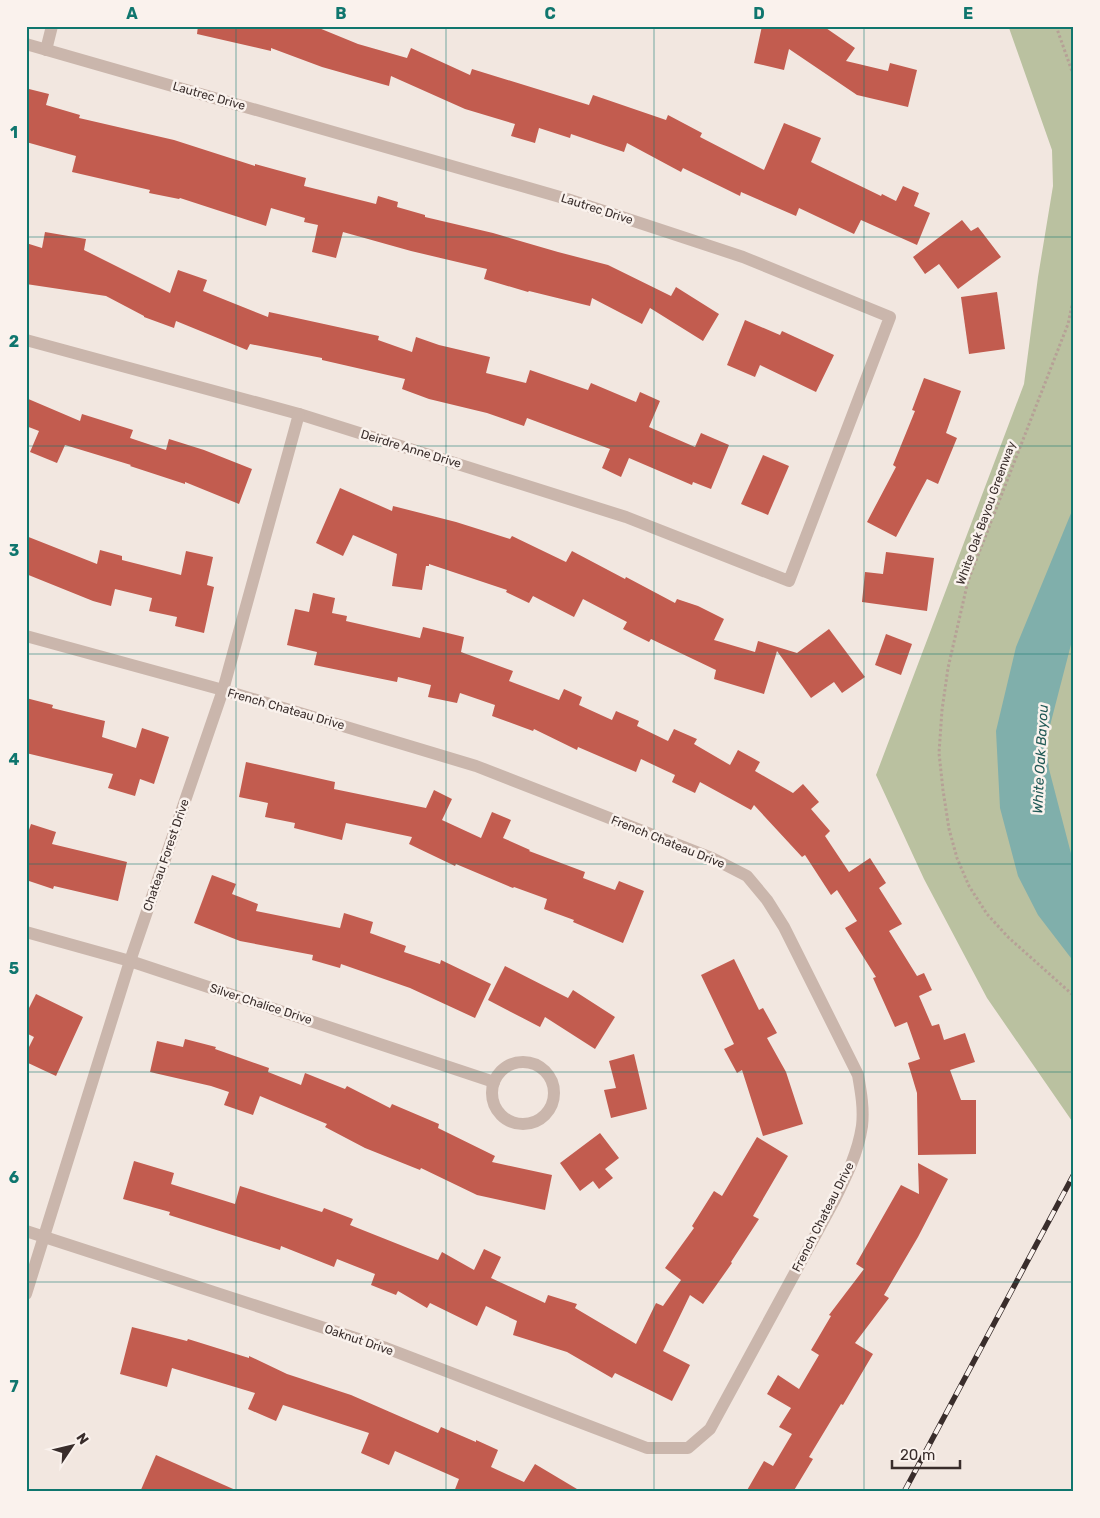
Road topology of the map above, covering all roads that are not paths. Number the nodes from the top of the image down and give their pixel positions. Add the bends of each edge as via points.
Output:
1 (52, 26) edge
2 (26, 44) edge
3 (46, 50) junction
4 (26, 340) edge
5 (299, 414) junction
6 (789, 581) joint
7 (26, 636) edge
8 (223, 690) junction
9 (26, 932) edge
10 (130, 961) junction
11 (494, 1082) junction
12 (26, 1231) edge
13 (45, 1236) junction
14 (26, 1294) edge
15 (688, 1448) joint

1 - 3 street
2 - 3 street, Lautrec Drive
3 - 6 street, Lautrec Drive via 568,199 743,257 890,317
4 - 5 street, Deirdre Anne Drive
5 - 6 street, Deirdre Anne Drive via 626,517
5 - 8 street, Chateau Forest Drive
7 - 8 street, French Chateau Drive
8 - 10 street, Chateau Forest Drive
8 - 15 street, French Chateau Drive via 476,766 712,858 747,876 784,927 858,1076 862,1125 852,1164 834,1201 710,1429
9 - 10 street, Silver Chalice Drive
10 - 11 street, Silver Chalice Drive
10 - 13 street, Chateau Forest Drive
11 - 11 street via 495,1106 512,1122 536,1122 546,1115 552,1104 551,1081 534,1064 510,1065
12 - 13 street, Oaknut Drive
13 - 14 street, Chateau Forest Drive
13 - 15 street, Oaknut Drive via 386,1348 647,1448

